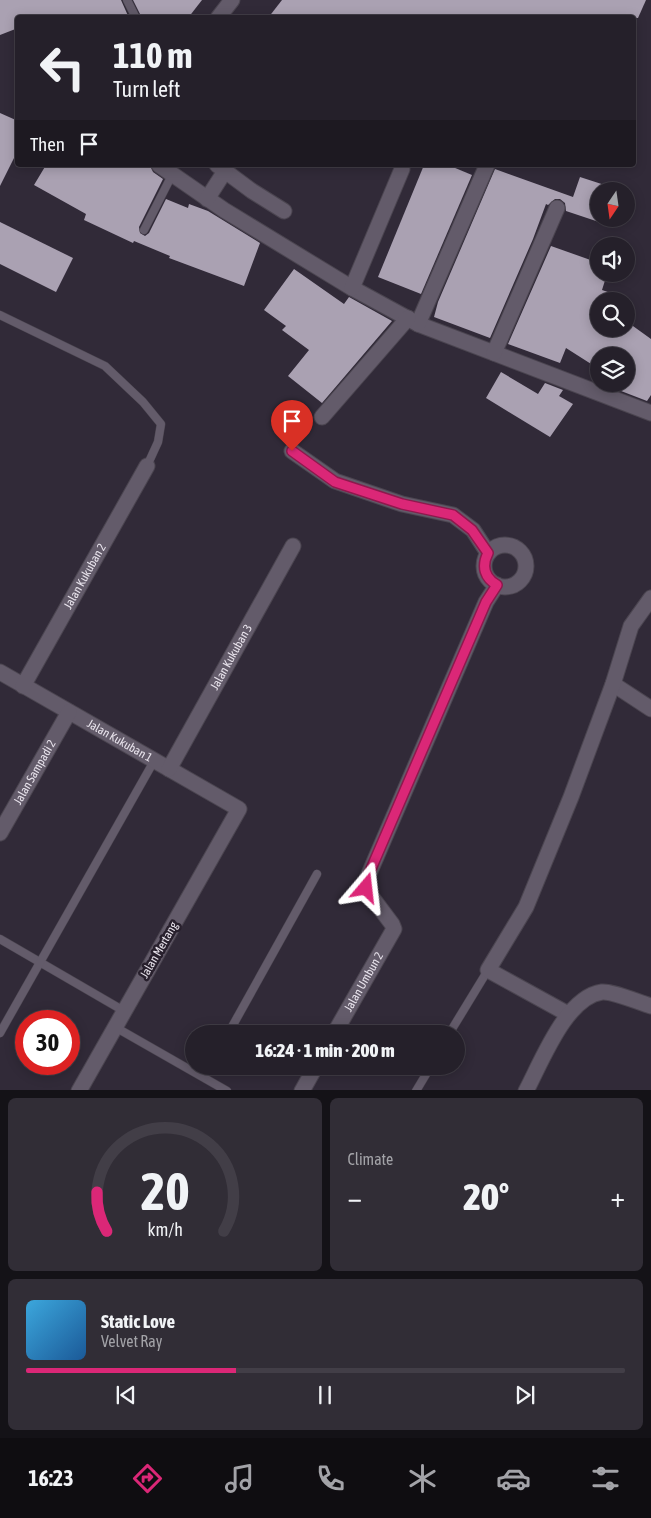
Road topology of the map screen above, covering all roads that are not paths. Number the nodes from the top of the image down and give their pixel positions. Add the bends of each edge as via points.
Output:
1 (127, 0) edge
2 (232, 0) edge
3 (134, 15) edge
4 (220, 15) edge
5 (162, 167) edge
6 (486, 167) edge
7 (221, 168) edge
8 (402, 170) dead end
9 (172, 174) junction
10 (207, 199) junction
11 (557, 208) dead end
12 (284, 211) dead end
13 (144, 230) dead end
14 (352, 288) junction
15 (0, 315) edge
16 (413, 321) junction
17 (494, 353) junction
18 (651, 413) edge
19 (322, 417) dead end
20 (292, 451) dead end
21 (147, 466) joint
22 (294, 546) dead end
23 (488, 553) junction
24 (497, 585) junction
25 (651, 598) edge
26 (0, 672) edge
27 (613, 684) junction
28 (23, 686) junction
29 (651, 709) edge
30 (69, 712) junction
31 (154, 761) junction
32 (168, 769) junction
33 (239, 809) joint
34 (0, 833) edge
35 (317, 874) dead end
36 (0, 939) edge
37 (41, 963) junction
38 (488, 970) junction
39 (651, 1006) edge
40 (124, 1011) junction
41 (568, 1014) junction
42 (233, 1025) edge
43 (339, 1025) edge
44 (454, 1025) edge
45 (115, 1027) junction
46 (0, 1034) edge
47 (311, 1075) edge
48 (425, 1075) edge
49 (204, 1077) joint
50 (79, 1090) edge
51 (226, 1090) edge
52 (302, 1090) edge
53 (416, 1090) edge
54 (526, 1090) edge

1 - 3 lane
2 - 4 street
5 - 9 street
6 - 16 street
7 - 10 street
7 - 12 street
8 - 14 street
9 - 10 street
9 - 13 lane
10 - 14 street
11 - 17 street
14 - 16 street
15 - 21 lane via 105,366 143,402 161,424 158,442
16 - 17 street
16 - 19 street
17 - 18 street
20 - 23 street via 335,482 402,504 453,515 472,530
21 - 28 street, Jalan Kukuban 2
22 - 32 street, Jalan Kukuban 3
23 - 24 street via 485,572
23 - 24 street via 499,545 512,545 523,553 526,560 522,579 511,586
24 - 43 street, Jalan Umbun 2 via 486,602 365,883 394,930
25 - 27 street via 631,626
26 - 28 street, Jalan Kukuban 1
27 - 29 street
27 - 38 street via 526,907
28 - 30 street, Jalan Kukuban 1
30 - 31 street, Jalan Kukuban 1
30 - 34 street, Jalan Sampadi 2
31 - 32 street, Jalan Kukuban 1
31 - 37 lane
32 - 33 street, Jalan Kukuban 1
33 - 40 street, Jalan Mertang
35 - 42 lane
36 - 37 lane
37 - 40 lane
37 - 46 lane
38 - 41 street
38 - 44 lane
39 - 41 street via 604,992 584,999
40 - 45 street, Jalan Mertang
41 - 54 street
45 - 49 lane
45 - 50 street, Jalan Mertang
47 - 52 street
48 - 53 lane
49 - 51 lane

